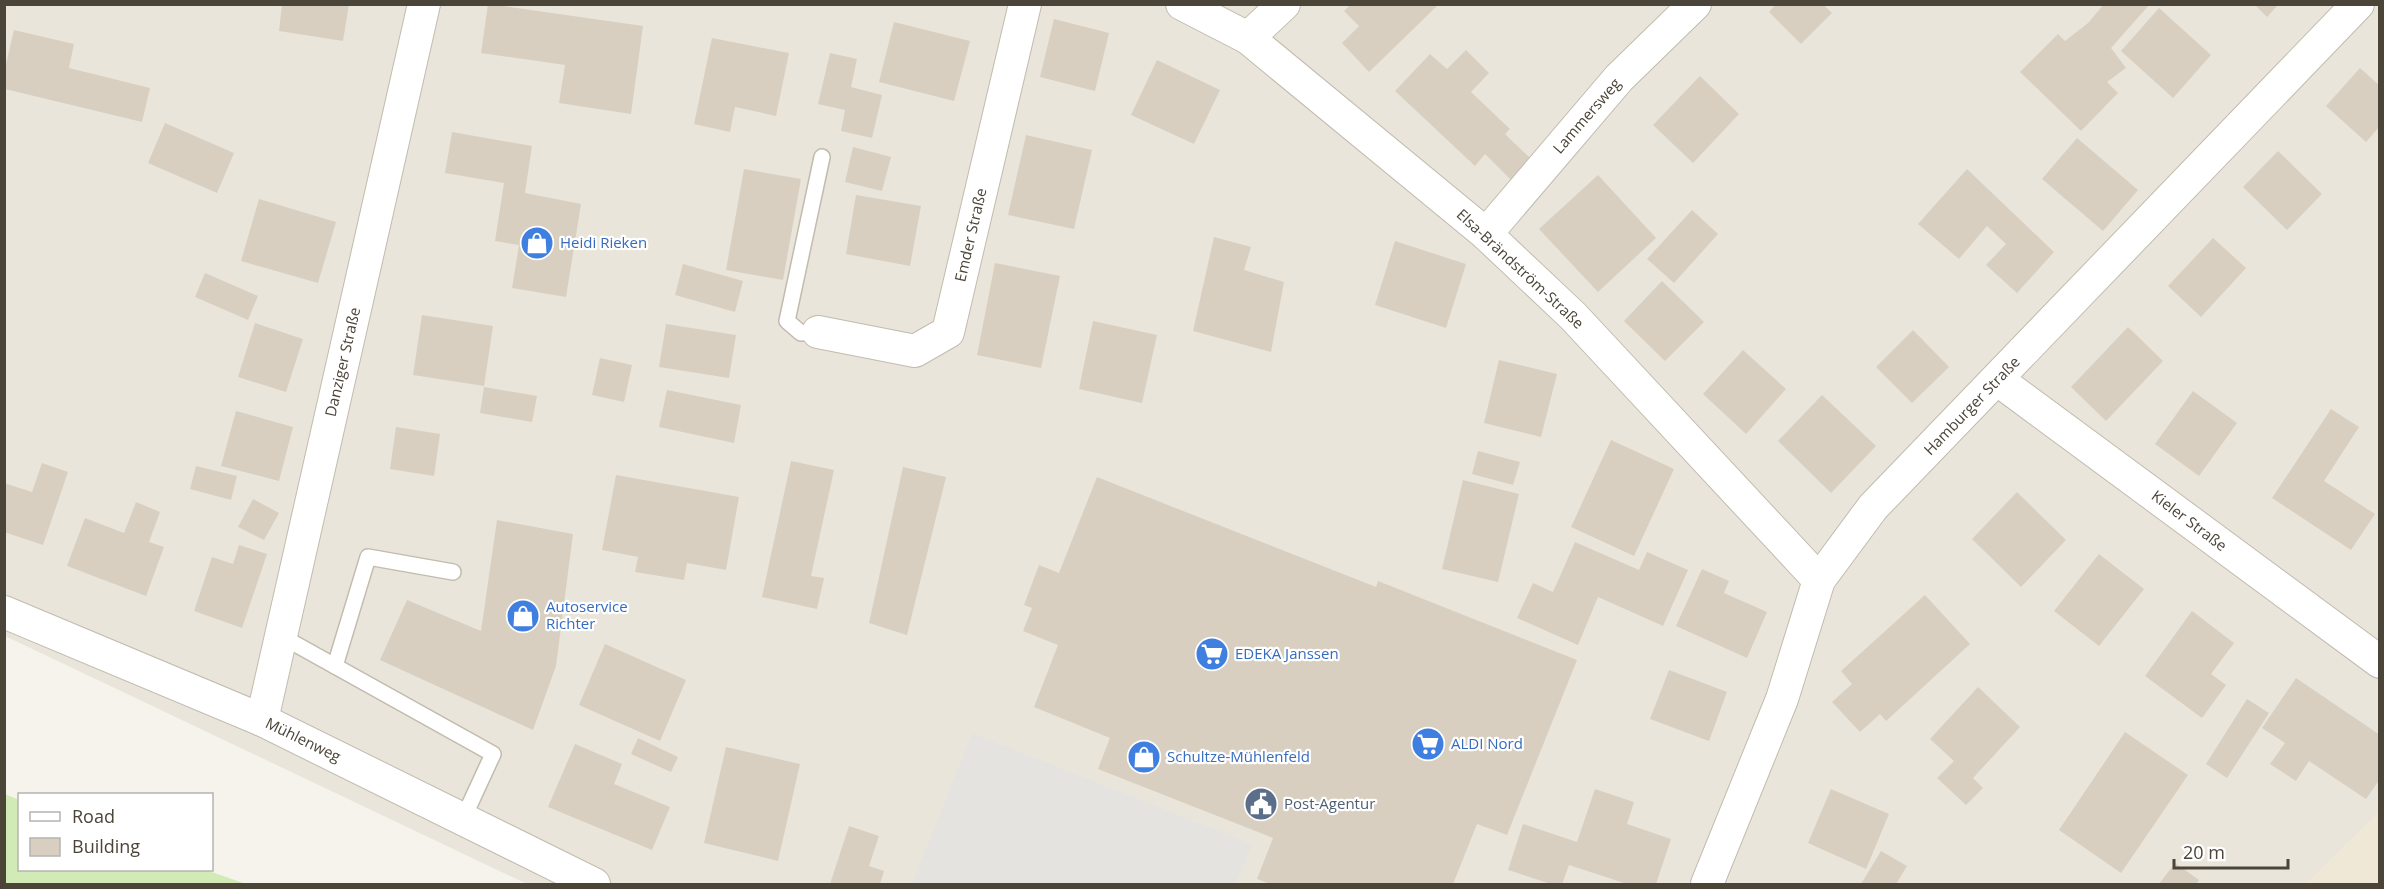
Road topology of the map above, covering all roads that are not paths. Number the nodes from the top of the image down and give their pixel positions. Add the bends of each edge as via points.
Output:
1 (424, 4) edge
2 (1026, 4) edge
3 (1182, 4) edge
4 (1284, 4) edge
5 (1695, 4) edge
6 (2358, 4) edge
7 (1248, 38) junction
8 (822, 157) dead end
9 (1486, 234) junction
10 (819, 332) joint
11 (1998, 380) junction
12 (453, 572) dead end
13 (1819, 580) junction
14 (4, 612) edge
15 (281, 636) junction
16 (2379, 663) edge
17 (334, 666) junction
18 (262, 720) junction
19 (463, 819) junction
20 (594, 885) edge
21 (1707, 885) edge

1 - 15 street, Danziger Straße
2 - 10 street, Emder Straße via 948,332 915,351
3 - 7 street, Elsa-Brändström-Straße
4 - 7 street
5 - 9 street, Lammersweg via 1619,78
6 - 11 street, Hamburger Straße
7 - 9 street, Elsa-Brändström-Straße
8 - 10 lane via 787,321 801,333
9 - 13 street, Elsa-Brändström-Straße via 1573,316
11 - 13 street, Hamburger Straße via 1873,507
11 - 16 street, Kieler Straße
12 - 17 lane via 368,557
13 - 21 street, Hamburger Straße via 1782,699
14 - 18 street, Mühlenweg
15 - 17 lane
15 - 18 street, Danziger Straße
17 - 19 lane via 493,754
18 - 19 street, Mühlenweg
19 - 20 street, Mühlenweg

